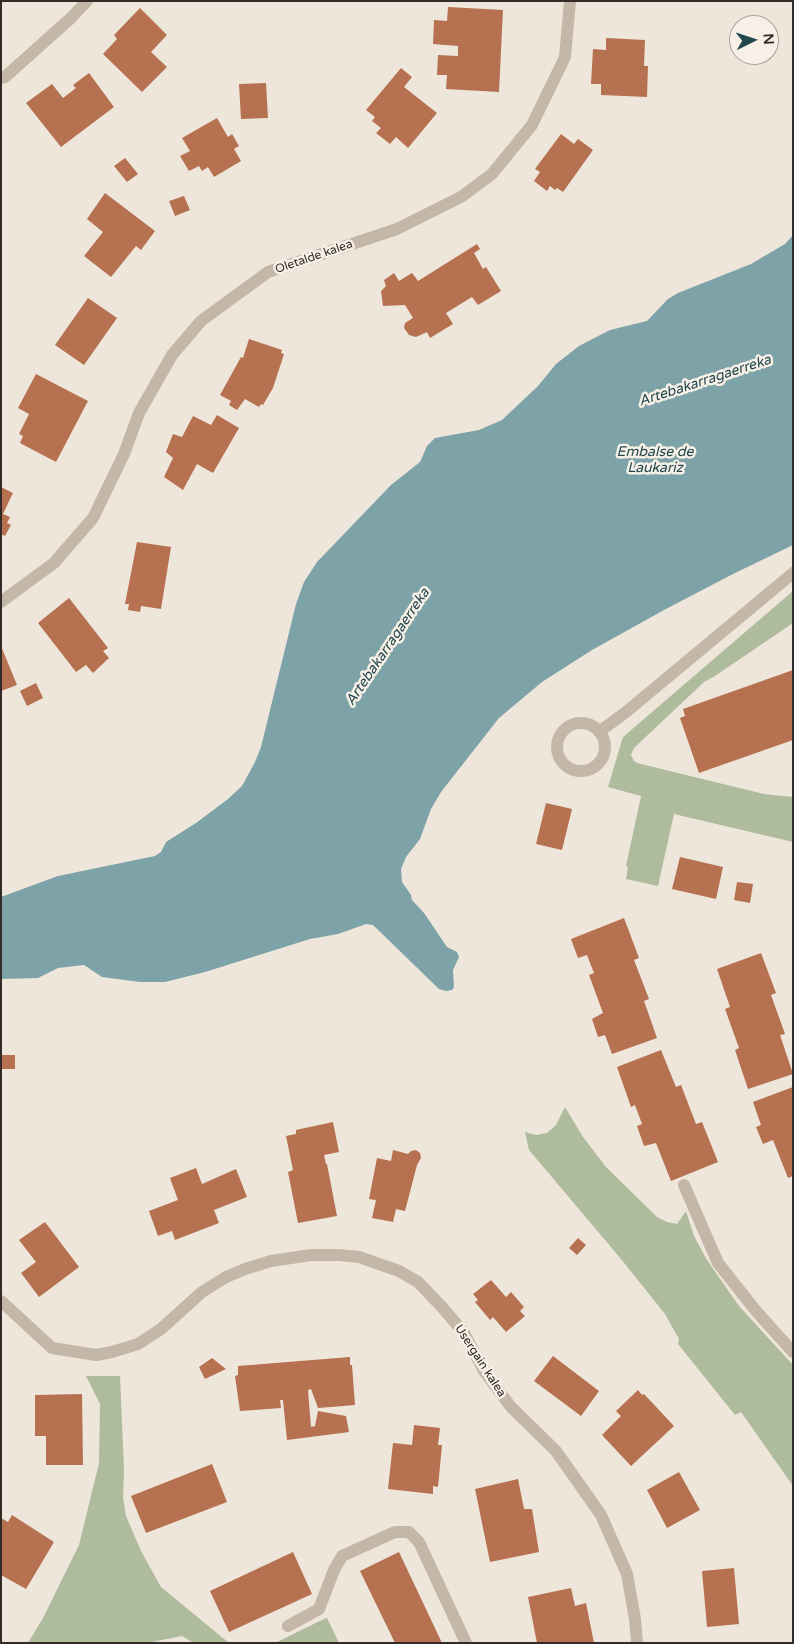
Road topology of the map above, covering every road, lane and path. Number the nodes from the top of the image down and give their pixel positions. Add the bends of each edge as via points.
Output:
1 (87, 1) edge
2 (570, 1) edge
3 (1, 78) edge
4 (793, 573) edge
5 (1, 602) edge
6 (599, 732) dead end
7 (684, 1185) dead end
8 (1, 1301) edge
9 (793, 1352) edge
10 (288, 1626) dead end
11 (466, 1643) edge
12 (637, 1643) edge

1 - 3 street
2 - 5 street, Oletalde kalea via 565,57 532,125 492,174 461,197 397,229 268,272 201,321 172,355 139,412 124,454 93,518 54,563
4 - 6 street
7 - 9 street via 718,1263
8 - 12 street, Usergain kalea via 52,1348 96,1355 138,1344 202,1292 226,1277 271,1261 339,1255 359,1257 399,1271 418,1282 464,1333 484,1371 511,1407 556,1451 601,1515 627,1574
10 - 11 street via 319,1609 342,1556 395,1532 409,1532 419,1542

